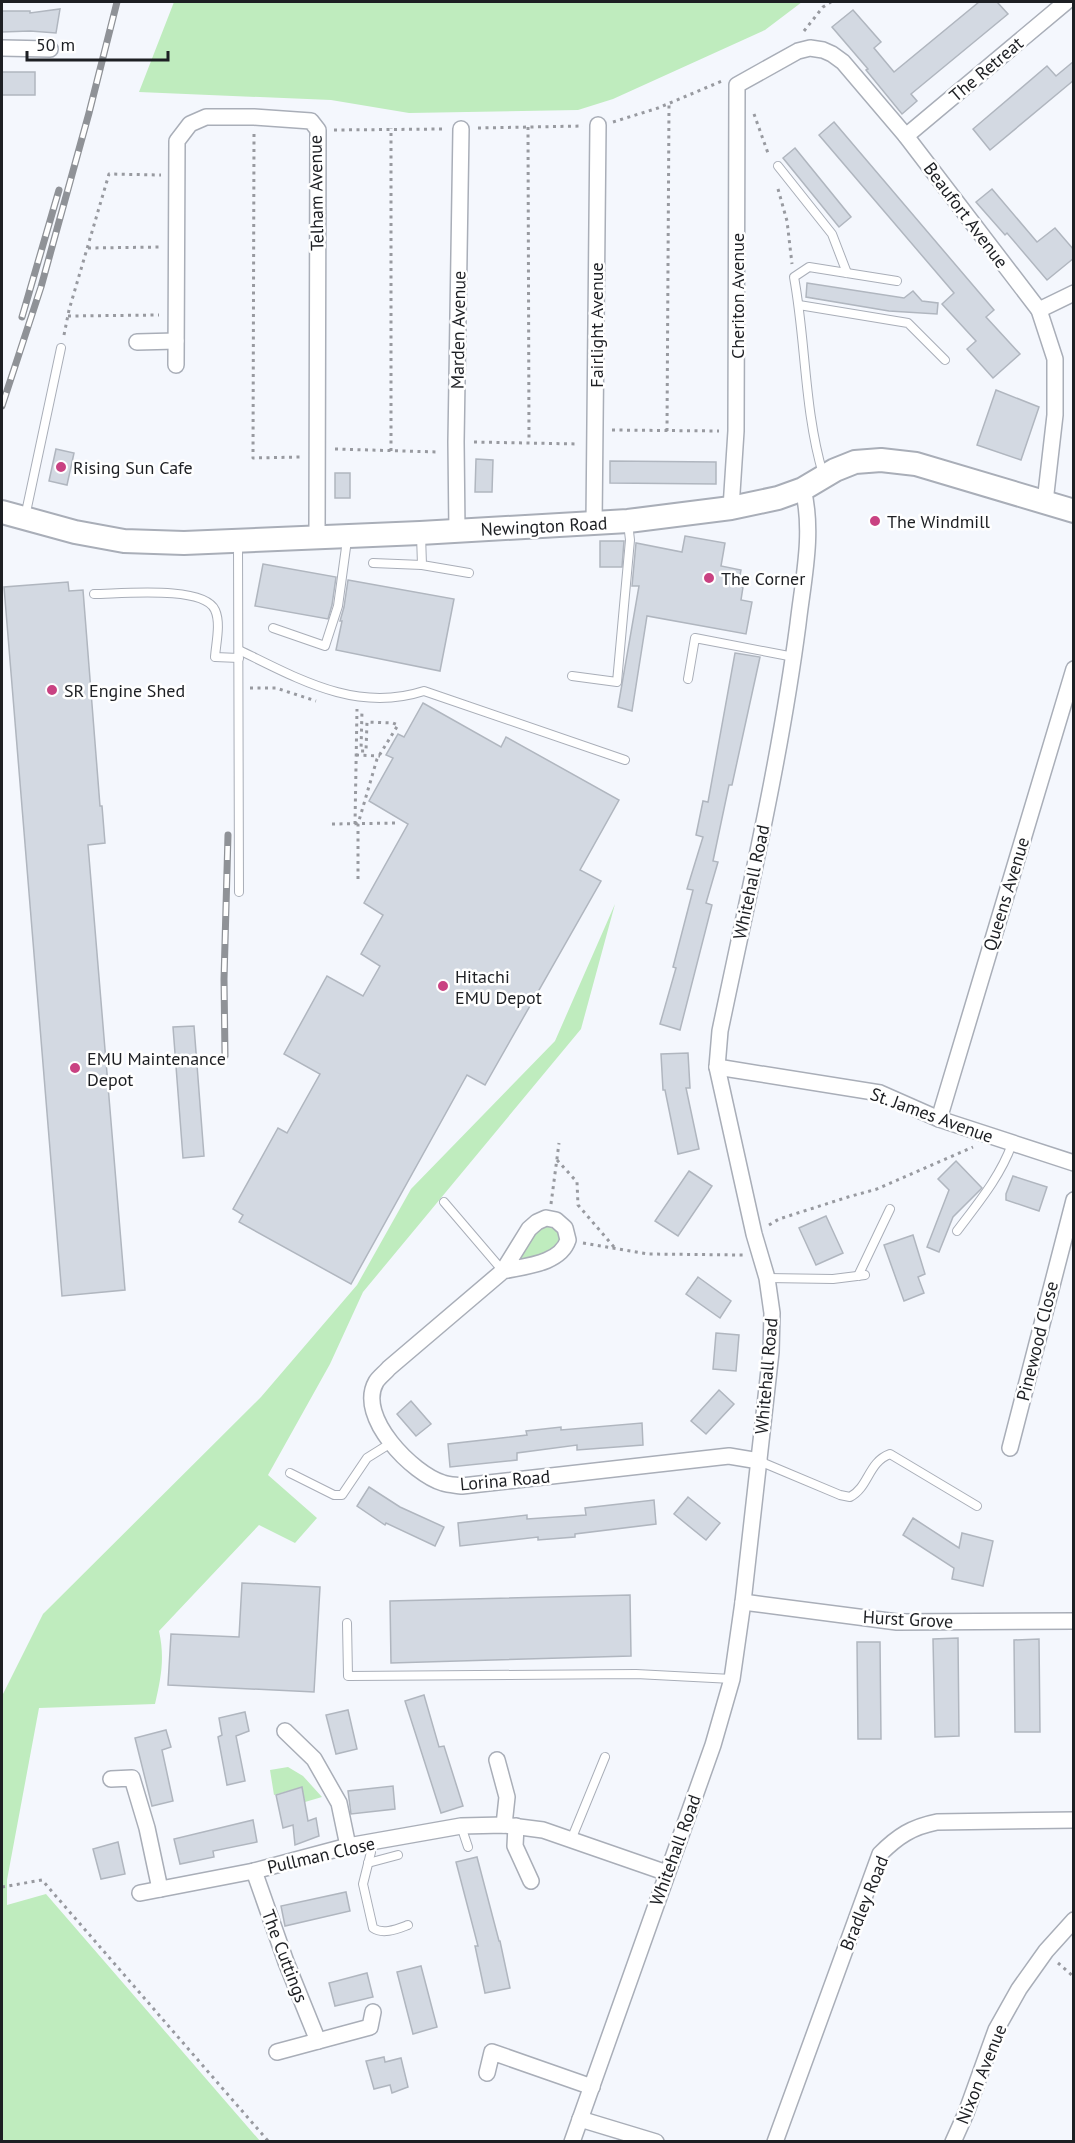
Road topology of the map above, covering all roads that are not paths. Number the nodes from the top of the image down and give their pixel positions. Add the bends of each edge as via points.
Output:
1 (1066, 2) edge
2 (2, 48) edge
3 (50, 49) dead end
4 (730, 82) joint
5 (597, 125) road end
6 (461, 129) road end
7 (906, 136) junction
8 (778, 166) dead end
9 (847, 273) junction
10 (897, 281) dead end
11 (1074, 293) edge
12 (799, 305) junction
13 (1039, 310) junction
14 (176, 341) junction
15 (137, 342) dead end
16 (61, 348) road end
17 (945, 360) dead end
18 (176, 365) dead end
19 (824, 477) junction
20 (803, 489) junction
21 (1045, 502) junction
22 (731, 508) junction
23 (1074, 511) edge
24 (2, 512) edge
25 (25, 519) junction
26 (628, 521) junction
27 (594, 524) junction
28 (457, 531) junction
29 (420, 533) junction
30 (317, 536) junction
31 (347, 536) junction
32 (238, 542) junction
33 (373, 563) dead end
34 (422, 564) junction
35 (469, 573) dead end
36 (94, 594) dead end
37 (273, 628) dead end
38 (239, 654) junction
39 (794, 657) junction
40 (1074, 669) edge
41 (572, 676) dead end
42 (688, 679) dead end
43 (625, 760) dead end
44 (239, 892) dead end
45 (717, 1067) junction
46 (939, 1119) junction
47 (1012, 1144) junction
48 (1074, 1163) edge
49 (1074, 1200) edge
50 (444, 1202) dead end
51 (890, 1209) dead end
52 (957, 1231) dead end
53 (503, 1271) junction
54 (767, 1278) junction
55 (391, 1443) junction
56 (1010, 1448) dead end
57 (759, 1461) junction
58 (290, 1473) dead end
59 (977, 1506) dead end
60 (743, 1602) junction
61 (1074, 1621) edge
62 (347, 1623) dead end
63 (732, 1678) junction
64 (285, 1731) dead end
65 (605, 1757) dead end
66 (497, 1760) dead end
67 (111, 1779) dead end
68 (1074, 1820) edge
69 (510, 1825) junction
70 (461, 1826) junction
71 (571, 1840) junction
72 (369, 1843) junction
73 (348, 1846) junction
74 (468, 1847) dead end
75 (398, 1855) dead end
76 (368, 1863) junction
77 (254, 1871) junction
78 (666, 1873) junction
79 (531, 1881) dead end
80 (160, 1889) junction
81 (140, 1893) dead end
82 (1074, 1920) edge
83 (408, 1925) dead end
84 (373, 2012) dead end
85 (318, 2041) junction
86 (277, 2052) dead end
87 (487, 2073) dead end
88 (592, 2087) junction
89 (580, 2119) junction
90 (572, 2142) edge
91 (656, 2142) edge
92 (775, 2142) edge
93 (953, 2142) edge

1 - 7 street, The Retreat
2 - 3 street
4 - 7 street, Beaufort Avenue via 798,51 823,50 843,62
4 - 22 street, Cheriton Avenue via 736,431
5 - 27 street, Fairlight Avenue
6 - 28 street, Marden Avenue
7 - 13 street, Beaufort Avenue
8 - 9 lane via 832,234
9 - 10 lane
9 - 12 lane via 808,267 794,277
11 - 13 street
12 - 17 lane via 908,323
12 - 19 lane via 816,448
13 - 21 street, Beaufort Avenue via 1054,358 1055,415
14 - 15 street
14 - 18 street, Telham Avenue
14 - 30 street, Telham Avenue via 177,141 190,124 206,117 311,121 318,130
16 - 25 lane
19 - 20 main road, Newington Road
19 - 21 main road, Newington Road via 855,462 881,459 916,464
20 - 22 main road, Newington Road
20 - 39 street, Whitehall Road via 808,508 807,542
21 - 23 main road, Newington Road
22 - 26 main road, Newington Road
24 - 25 main road, Newington Road
25 - 32 main road, Newington Road via 124,541
26 - 27 main road, Newington Road
26 - 41 lane via 630,540 617,681
27 - 28 main road, Newington Road
28 - 29 main road, Newington Road
29 - 31 main road, Newington Road
29 - 34 lane
30 - 31 main road, Newington Road
30 - 32 main road, Newington Road
31 - 37 lane via 338,606 325,646
32 - 38 lane
33 - 34 lane
34 - 35 lane
36 - 38 lane via 173,593 209,602 217,627 215,657
38 - 43 lane via 333,692 392,698 424,691
38 - 44 lane
39 - 42 lane via 695,638
39 - 45 street, Whitehall Road via 720,1031
40 - 46 street, Queens Avenue
45 - 46 street, St. James Avenue via 880,1093
45 - 54 street, Whitehall Road
46 - 47 street, St. James Avenue
47 - 48 street, St. James Avenue
47 - 52 lane via 988,1191
49 - 56 street, Pinewood Close
50 - 53 lane
51 - 54 lane via 862,1275 833,1279
53 - 53 street, Lorina Road via 537,1222 556,1220 565,1228 568,1240 561,1254
53 - 55 street, Lorina Road via 375,1383 375,1419
54 - 57 street, Whitehall Road via 772,1313 771,1352
55 - 57 street, Lorina Road via 419,1469 442,1483 462,1486 729,1456
55 - 58 lane via 367,1458 342,1495 334,1495
57 - 59 lane via 850,1497 857,1493 880,1457 890,1454
57 - 60 street, Whitehall Road
60 - 61 street, Hurst Grove via 897,1622
60 - 63 street, Whitehall Road
62 - 63 lane via 348,1676 636,1674
63 - 78 street, Whitehall Road via 713,1745
64 - 73 street via 314,1759 339,1803
65 - 71 lane
66 - 69 street
67 - 80 street via 132,1778
68 - 92 street, Bradley Road via 937,1822 921,1825 896,1838 880,1854
69 - 70 street, Pullman Close
69 - 71 street, Pullman Close via 543,1830
69 - 79 street
70 - 72 street, Pullman Close
70 - 74 lane
71 - 78 street, Pullman Close
72 - 73 street, Pullman Close
72 - 76 lane
73 - 77 street, Pullman Close
75 - 76 lane
76 - 83 lane via 363,1884 373,1928 394,1930
77 - 80 street, Pullman Close
77 - 85 street, The Cuttings
78 - 88 street, Whitehall Road
80 - 81 street, Pullman Close
82 - 93 street, Nixon Avenue via 1019,1989 996,2030
84 - 85 street via 370,2027
85 - 86 street
87 - 88 street via 492,2052
88 - 89 street, Whitehall Road
89 - 90 street, Whitehall Road
89 - 91 street

